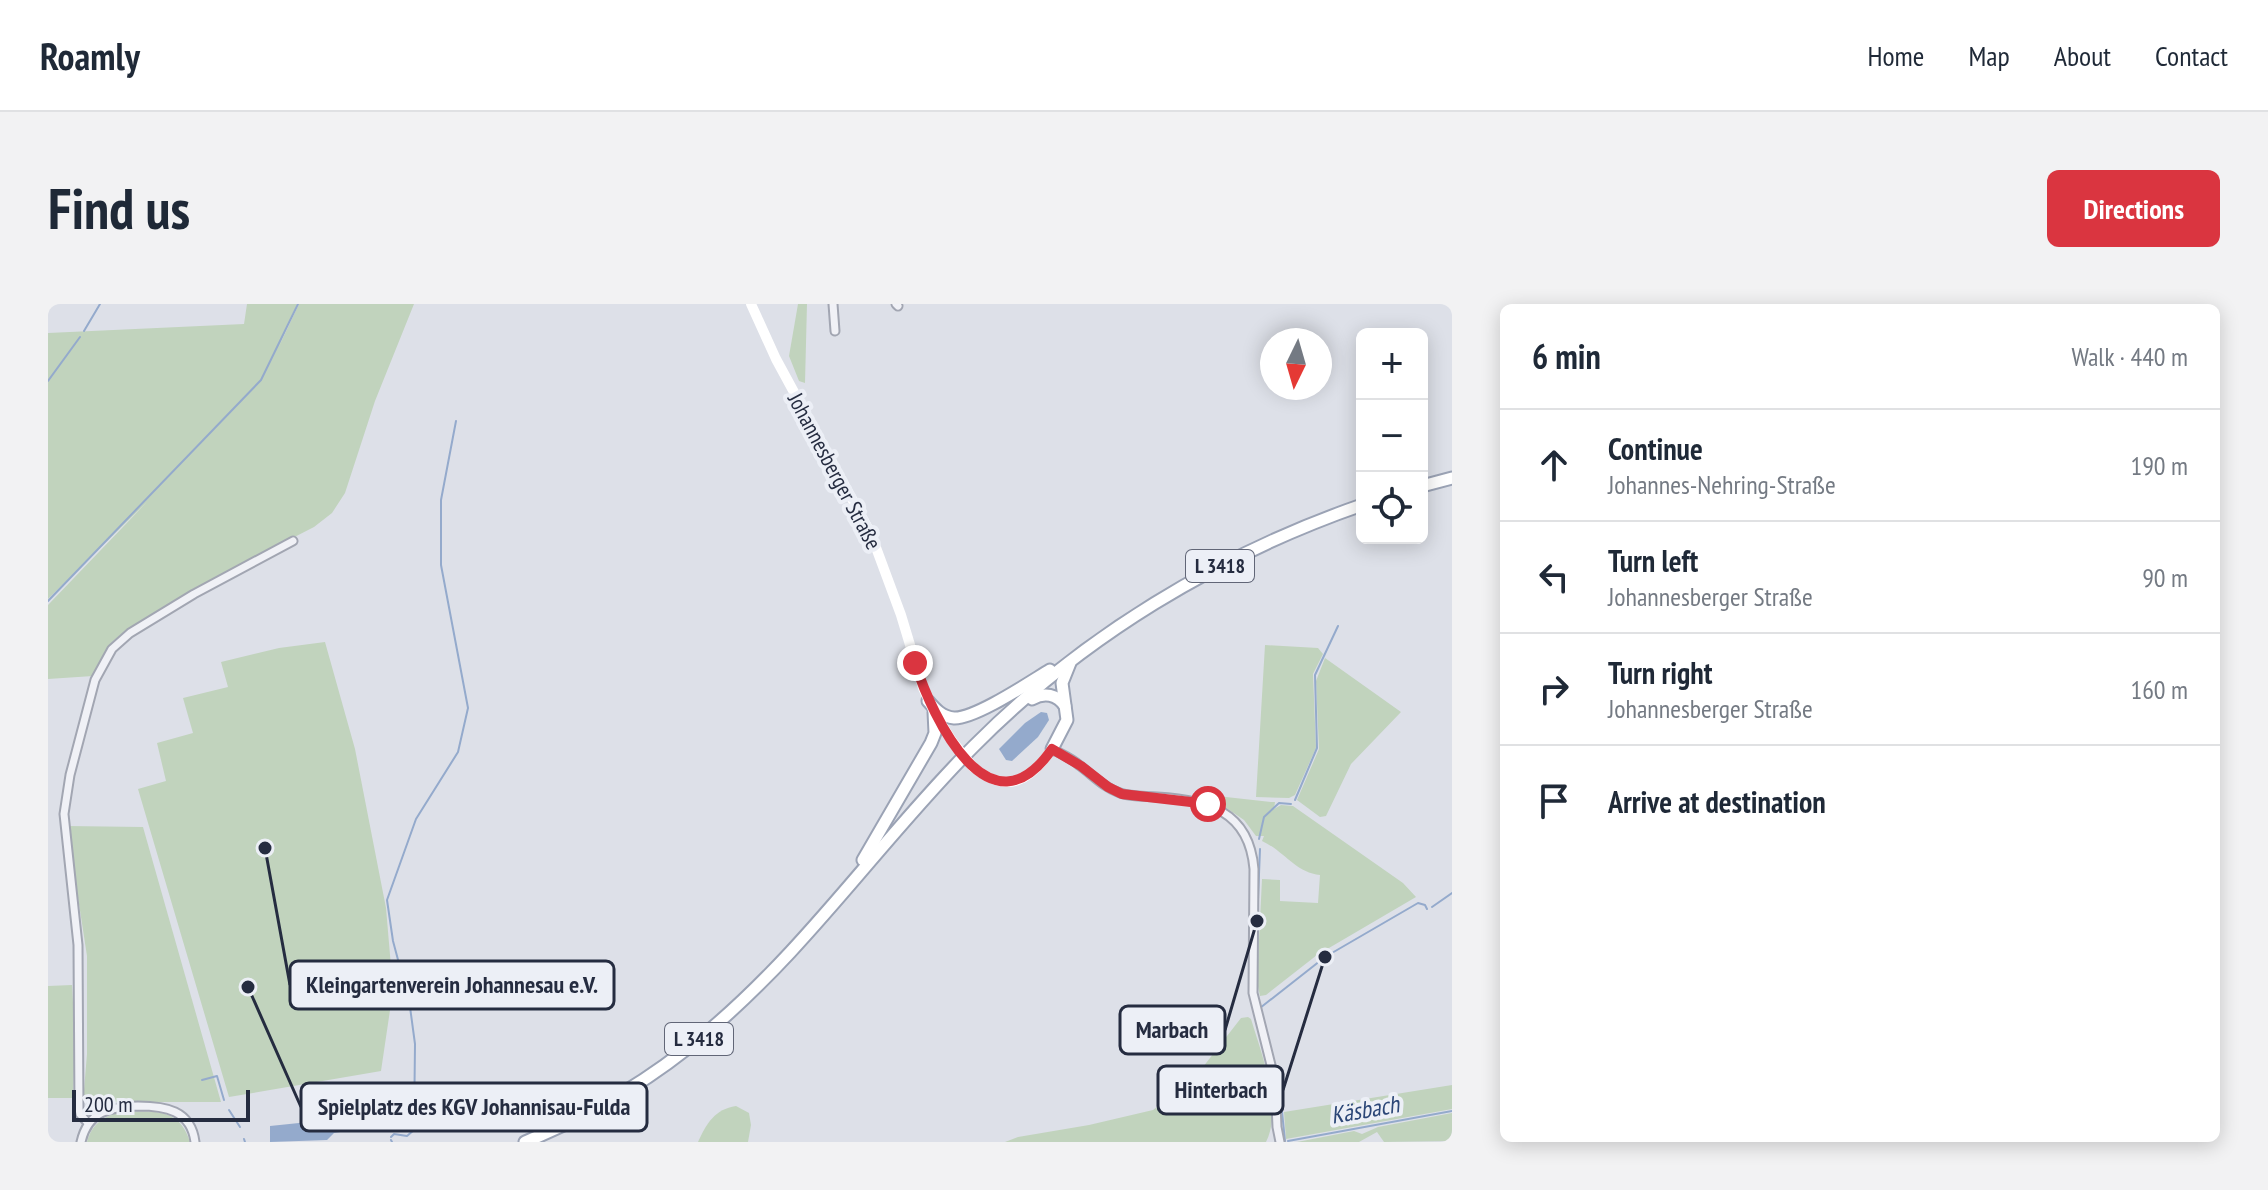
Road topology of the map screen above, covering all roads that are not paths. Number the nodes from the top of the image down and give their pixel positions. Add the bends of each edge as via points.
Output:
1 (751, 304) edge
2 (833, 304) edge
3 (835, 331) dead end
4 (1452, 478) edge
5 (1428, 484) edge
6 (1356, 507) edge
7 (293, 541) dead end
8 (1089, 648) junction
9 (1071, 661) junction
10 (931, 706) junction
11 (1015, 707) junction
12 (1067, 710) junction
13 (1052, 749) junction
14 (840, 894) junction
15 (88, 1123) junction
16 (81, 1142) edge
17 (195, 1142) edge
18 (525, 1142) edge
19 (1280, 1142) edge

1 - 10 street, Johannesberger Straße via 871,534
2 - 3 street
4 - 5 main road
6 - 8 main road, L 3418 via 1233,559
7 - 15 street via 130,633 112,649 95,680 64,814 78,945 79,1109
8 - 9 main road, L 3418
8 - 10 main road via 962,717 946,716
9 - 11 main road, L 3418
9 - 12 main road via 1062,683
10 - 13 street, Johannesberger Straße, bridge via 973,767 993,780 1013,782 1036,770
10 - 14 main road via 931,743
11 - 12 main road via 1046,694 1060,699
11 - 14 main road, L 3418 via 953,767
12 - 13 main road via 1064,729
13 - 19 street via 1122,794 1216,807 1245,835 1254,869 1253,993 1275,1081
14 - 18 main road, L 3418 via 773,970 692,1045 602,1105
15 - 16 street
15 - 17 street via 111,1107 160,1107 185,1118

